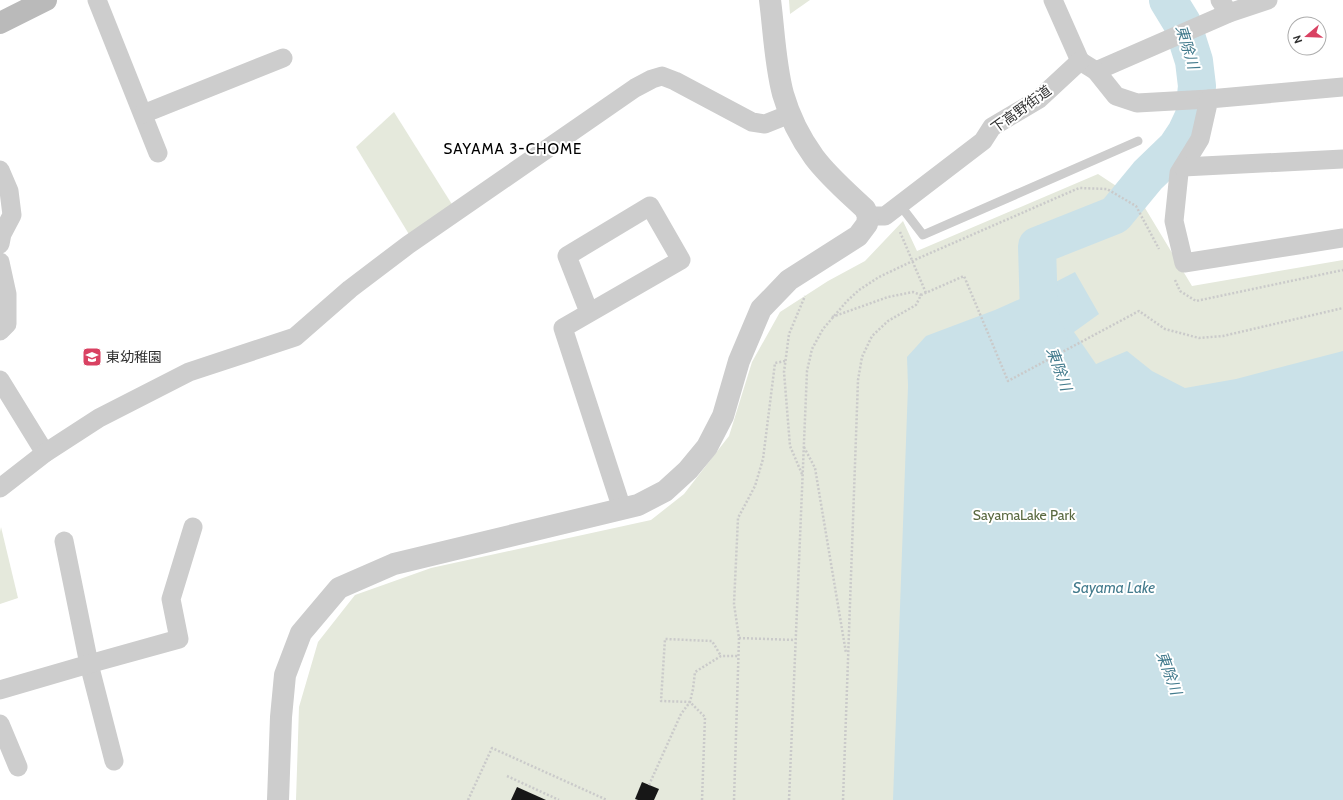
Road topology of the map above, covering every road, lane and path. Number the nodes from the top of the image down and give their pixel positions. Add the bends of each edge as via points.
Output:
1 (46, 0) edge
2 (97, 0) edge
3 (770, 0) edge
4 (1053, 0) edge
5 (1268, 0) edge
6 (1224, 7) edge
7 (0, 23) edge
8 (283, 58) dead end
9 (1088, 66) junction
10 (1343, 87) edge
11 (1199, 100) junction
12 (143, 114) junction
13 (790, 114) junction
14 (1138, 141) dead end
15 (158, 153) dead end
16 (1343, 159) edge
17 (1183, 167) junction
18 (0, 170) edge
19 (900, 205) junction
20 (1136, 206) dead end
21 (868, 216) junction
22 (898, 226) dead end
23 (1343, 238) edge
24 (0, 244) edge
25 (912, 261) junction
26 (0, 262) edge
27 (926, 293) junction
28 (806, 294) dead end
29 (921, 295) junction
30 (1343, 308) edge
31 (589, 312) junction
32 (832, 317) junction
33 (0, 332) edge
34 (785, 362) junction
35 (0, 380) edge
36 (804, 447) junction
37 (45, 453) junction
38 (802, 474) junction
39 (0, 488) edge
40 (622, 509) junction
41 (193, 527) dead end
42 (64, 541) dead end
43 (740, 638) junction
44 (795, 640) junction
45 (721, 656) junction
46 (739, 656) junction
47 (847, 659) junction
48 (89, 664) junction
49 (0, 690) edge
50 (690, 702) junction
51 (0, 723) edge
52 (114, 761) dead end
53 (18, 767) dead end
54 (507, 776) dead end
55 (649, 785) dead end
56 (278, 800) edge
57 (468, 800) edge
58 (559, 800) edge
59 (607, 800) edge
60 (702, 800) edge
61 (734, 800) edge
62 (790, 800) edge
63 (843, 800) edge

1 - 7 main road
2 - 12 street
3 - 13 street via 779,72
4 - 9 street
5 - 6 street, 下高野街道
6 - 9 street, 下高野街道 via 1190,30
8 - 12 street
9 - 11 street via 1116,96 1137,103
9 - 19 street, 下高野街道 via 992,128 983,141
10 - 11 street
11 - 17 street via 1200,139
12 - 15 street
13 - 21 street via 814,157 865,209
13 - 37 street via 765,124 752,122 675,81 662,76 652,79 408,245 350,289 295,336 189,372 99,418
14 - 19 lane via 923,235
16 - 17 street
17 - 23 street via 1179,173 1174,221 1184,263
18 - 24 street via 9,191 12,215
19 - 21 street, 下高野街道 via 885,216
20 - 25 path via 1107,189 1079,188
21 - 40 street via 867,224 858,236 789,280 761,309 739,361 723,416 707,446 688,470 665,491 638,505
22 - 25 path
25 - 27 path
25 - 32 path via 859,290
26 - 33 street via 7,294 7,324
27 - 29 path
27 - 30 path via 964,276 1008,381 1139,311 1165,329 1199,338 1223,336
28 - 34 path via 789,334
29 - 32 path via 914,292 888,297
29 - 47 path via 916,305 888,321 872,336 862,357 858,380
31 - 31 street via 567,256 650,206 681,260
31 - 40 street via 563,328
32 - 36 path via 810,356 807,371
34 - 38 path via 790,446
34 - 43 path via 775,363 763,459 754,486 738,518 734,604
35 - 37 street
36 - 38 path
36 - 47 path via 815,468
37 - 39 street
38 - 44 path
40 - 56 street via 394,564 339,588 301,633 285,675
41 - 48 street via 171,599 179,640
42 - 48 street
43 - 44 path
43 - 46 path
44 - 62 path
45 - 46 path
45 - 50 path via 695,672
45 - 50 path via 712,641 665,640 661,701
46 - 61 path
47 - 63 path
48 - 49 street
48 - 52 street
50 - 55 path
50 - 60 path via 705,716
51 - 53 street
54 - 58 path
57 - 59 path via 492,748

